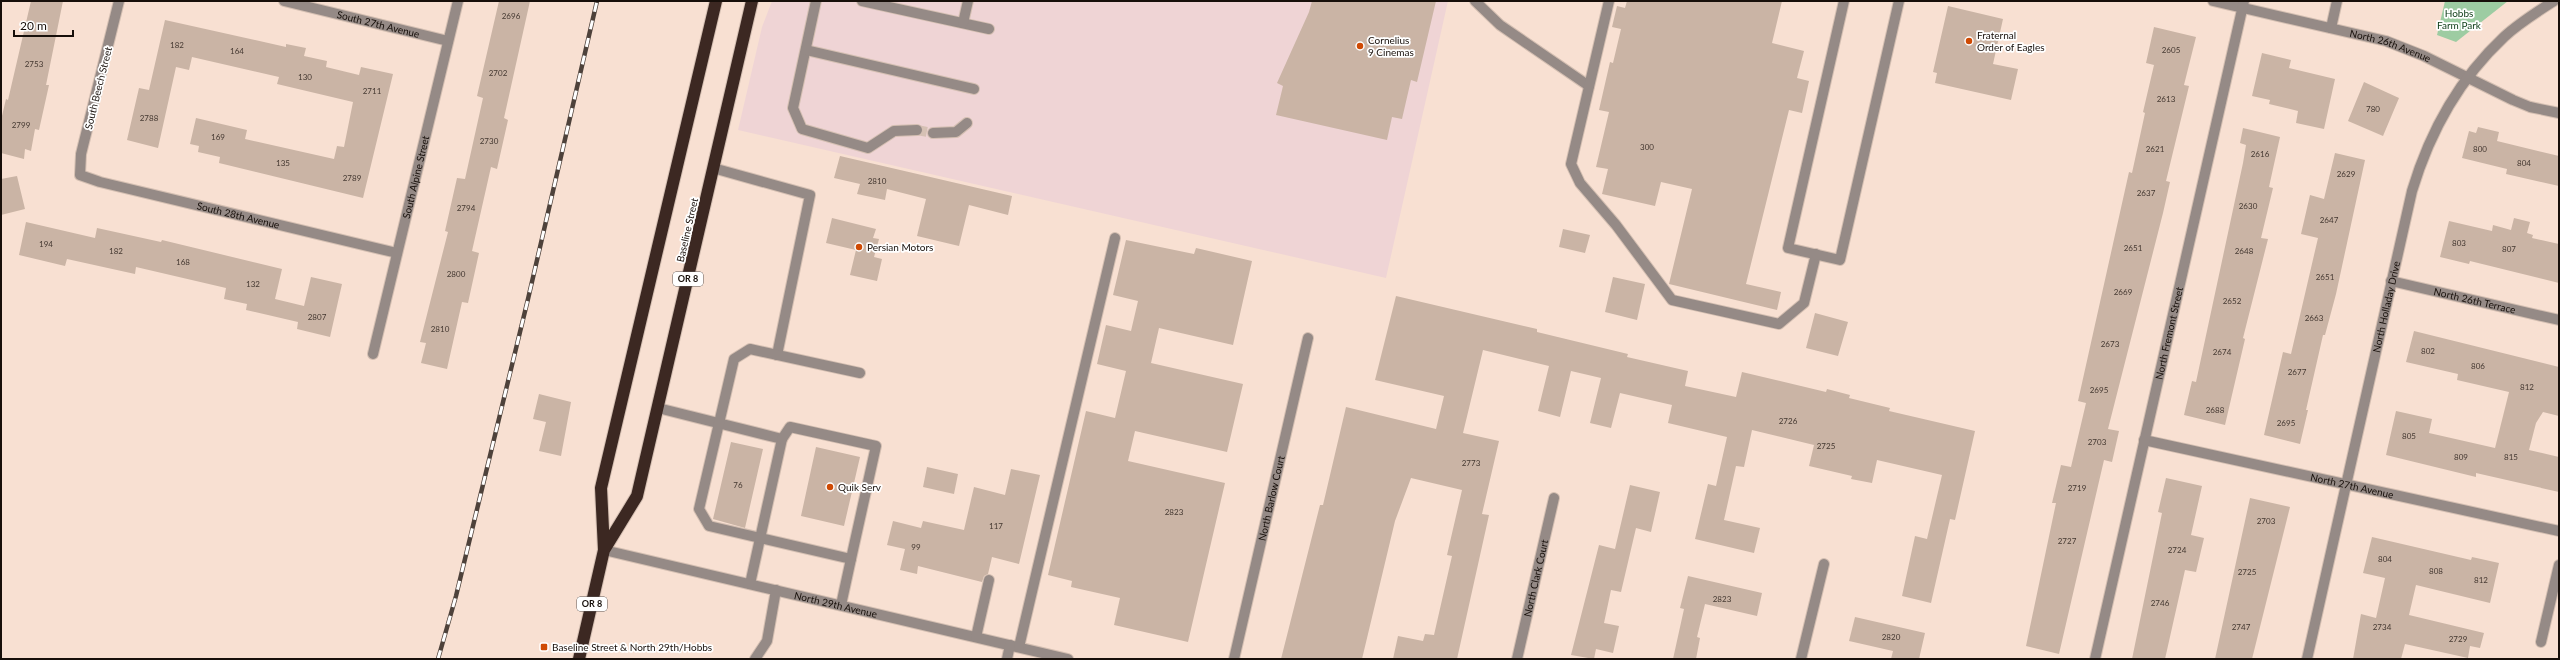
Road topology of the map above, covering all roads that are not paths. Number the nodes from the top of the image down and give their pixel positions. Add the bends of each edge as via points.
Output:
1 (119, 1) edge
2 (284, 1) edge
3 (458, 1) edge
4 (716, 1) edge
5 (752, 1) edge
6 (816, 1) edge
7 (862, 1) edge
8 (968, 1) edge
9 (1475, 1) edge
10 (1610, 1) edge
11 (1844, 1) edge
12 (1899, 1) edge
13 (2213, 1) edge
14 (2337, 1) edge
15 (2554, 1) edge
16 (2243, 5) edge
17 (963, 23) junction
18 (2331, 28) junction
19 (989, 29) dead end
20 (448, 41) junction
21 (806, 50) junction
22 (2468, 78) junction
23 (1589, 86) junction
24 (974, 89) dead end
25 (2559, 113) edge
26 (966, 122) dead end
27 (917, 130) tunnel mouth
28 (933, 133) tunnel mouth
29 (713, 168) junction
30 (80, 175) joint
31 (1115, 238) dead end
32 (397, 253) junction
33 (1816, 254) junction
34 (2391, 281) junction
35 (2559, 320) edge
36 (1308, 338) dead end
37 (373, 354) dead end
38 (777, 355) junction
39 (860, 373) dead end
40 (658, 408) junction
41 (719, 424) junction
42 (782, 439) junction
43 (2144, 440) junction
44 (2346, 484) junction
45 (1554, 498) dead end
46 (2559, 531) edge
47 (760, 538) junction
48 (604, 550) junction
49 (851, 559) junction
50 (1824, 564) dead end
51 (2559, 565) edge
52 (989, 580) dead end
53 (750, 584) junction
54 (776, 590) junction
55 (841, 605) junction
56 (976, 637) junction
57 (2541, 642) dead end
58 (1014, 646) junction
59 (579, 659) edge
60 (755, 659) edge
61 (1007, 659) edge
62 (1068, 659) edge
63 (1234, 659) edge
64 (1517, 659) edge
65 (1801, 659) edge
66 (2095, 659) edge
67 (2307, 659) edge

1 - 30 street, South Beech Street via 81,154
2 - 20 street, South 27th Avenue
3 - 20 street, South Alpine Street
4 - 48 highway, Baseline Street / OR 8 via 601,488
5 - 29 highway, Baseline Street / OR 8
6 - 21 street
7 - 17 street
8 - 17 street
9 - 23 street via 1500,25
10 - 23 street
11 - 33 street via 1788,248
12 - 33 street via 1840,260
13 - 16 street, North 26th Avenue
14 - 18 street
15 - 22 street, North Holladay Drive via 2504,36
16 - 18 street, North 26th Avenue
16 - 43 street, North Fremont Street
17 - 19 street
18 - 22 street, North 26th Avenue via 2386,41
20 - 32 street, South Alpine Street
21 - 24 street
21 - 27 street via 793,108 802,129 868,148 894,131
22 - 25 street, North 26th Avenue via 2530,107
22 - 34 street, North Holladay Drive via 2443,112 2421,162
23 - 33 street via 1571,164 1580,183 1616,225 1672,300 1779,324 1804,303
26 - 28 street via 956,132
29 - 38 street via 810,195
29 - 40 highway, Baseline Street / OR 8
30 - 32 street, South 28th Avenue via 100,182
31 - 58 street
32 - 37 street, South Alpine Street
34 - 35 street, North 26th Terrace
34 - 44 street, North Holladay Drive
36 - 63 street, North Barlow Court
38 - 39 street
38 - 41 street via 750,349 734,359
40 - 41 street
40 - 48 highway, Baseline Street / OR 8 via 637,496
41 - 42 street
41 - 47 street via 699,509 709,526
42 - 47 street
42 - 49 street via 790,428 876,446
43 - 44 street, North 27th Avenue
43 - 66 street, North Fremont Street
44 - 46 street, North 27th Avenue
44 - 67 street, North Holladay Drive
45 - 64 street, North Clark Court
47 - 49 street
47 - 53 street
48 - 53 street, North 29th Avenue
48 - 59 highway, Baseline Street / OR 8
49 - 55 street
50 - 65 street
51 - 57 street
52 - 56 street
53 - 54 street, North 29th Avenue
54 - 55 street, North 29th Avenue
54 - 60 street via 767,640
55 - 56 street, North 29th Avenue
56 - 58 street, North 29th Avenue
58 - 61 street
58 - 62 street, North 29th Avenue

